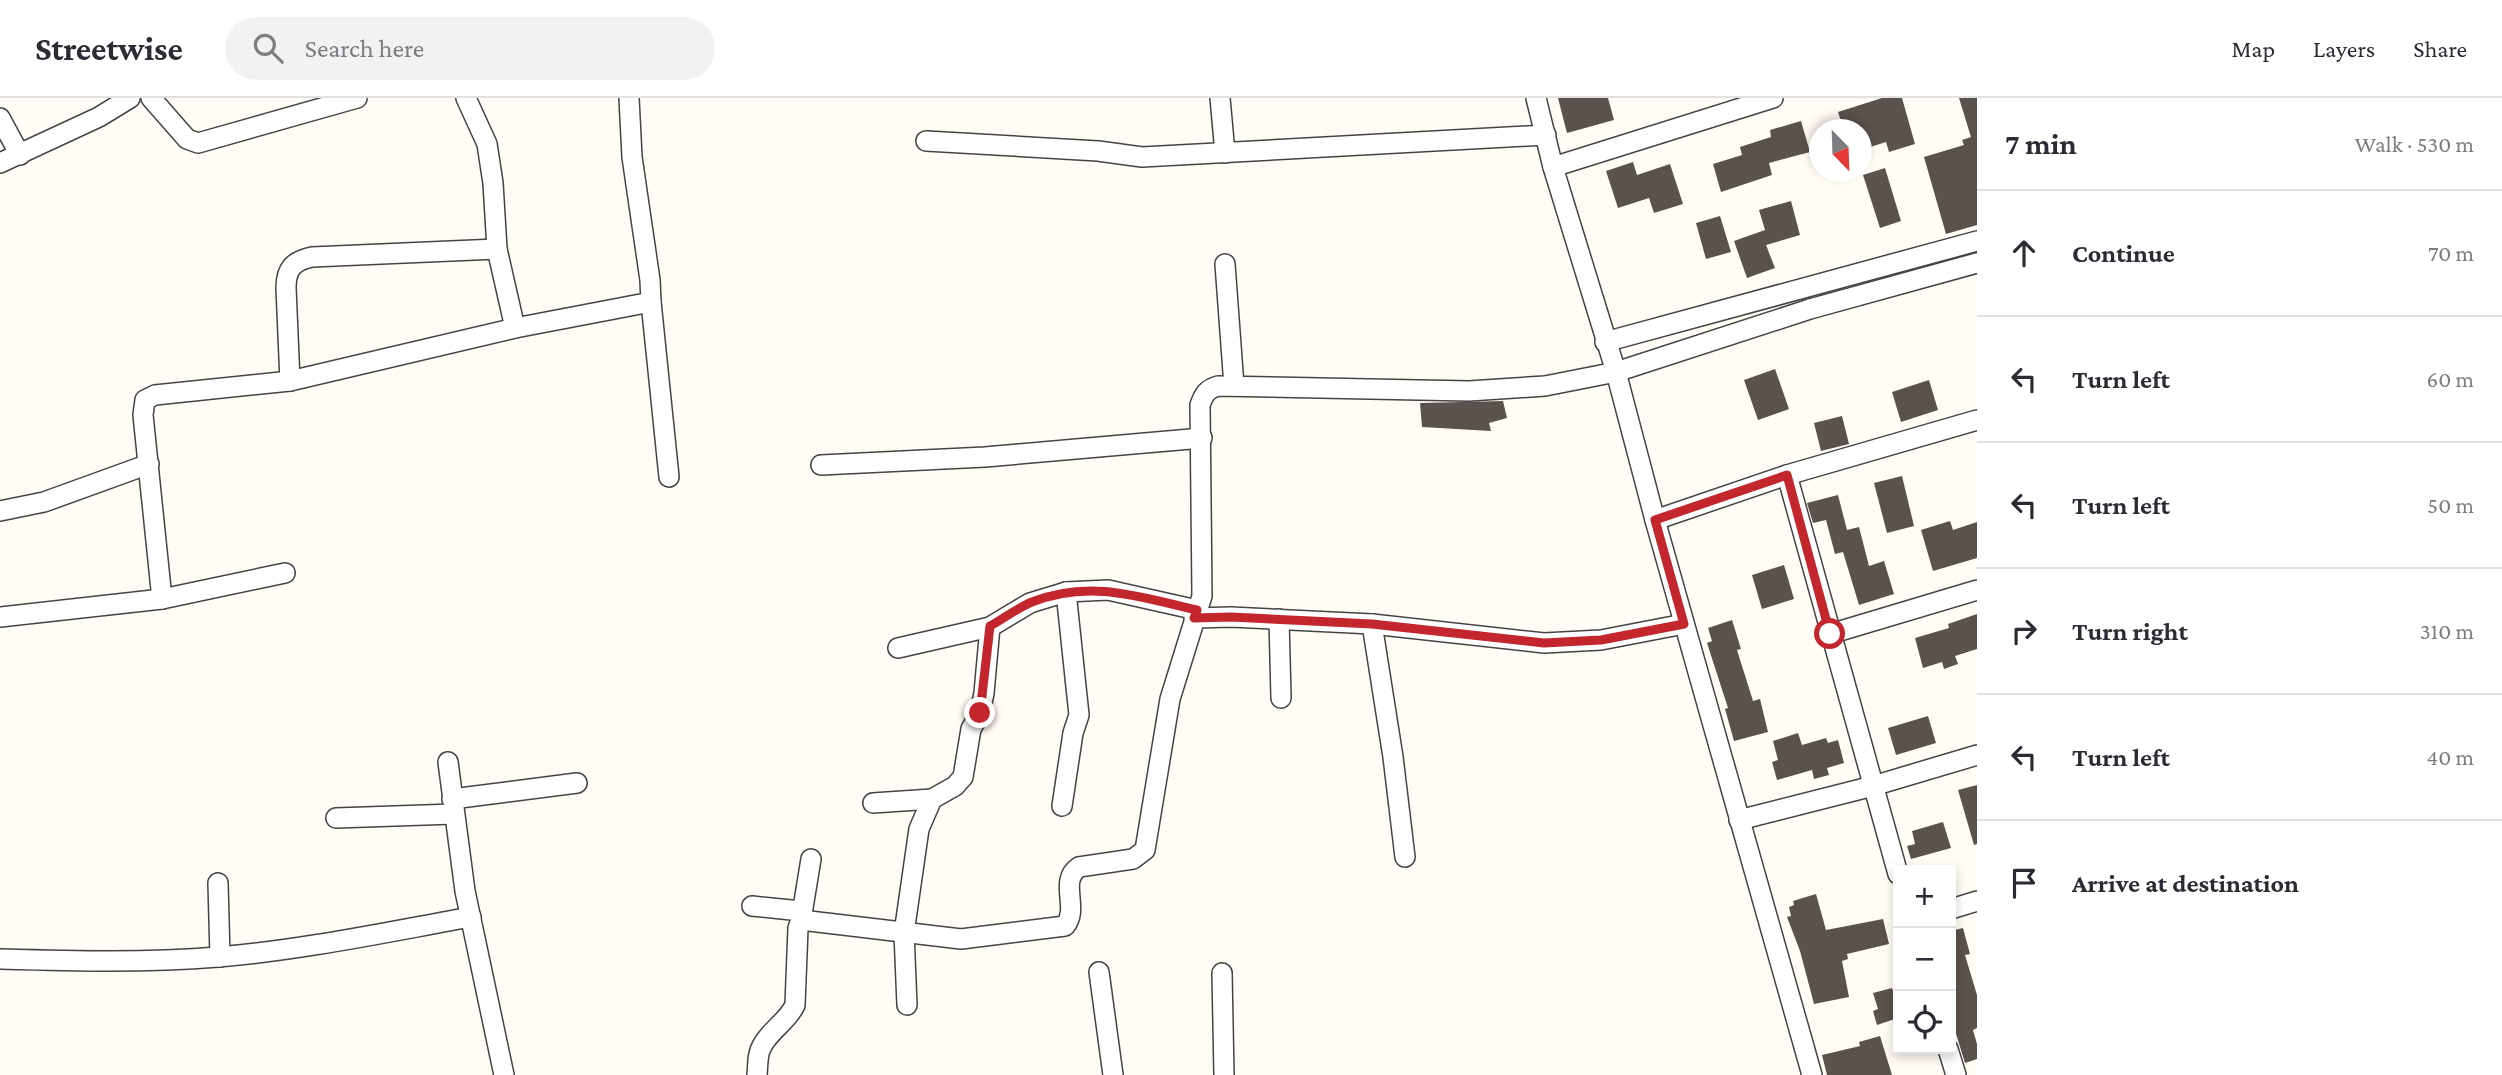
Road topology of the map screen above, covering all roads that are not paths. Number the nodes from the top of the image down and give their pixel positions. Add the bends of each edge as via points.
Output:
1 (130, 98) edge
2 (151, 98) edge
3 (357, 98) edge
4 (466, 98) edge
5 (629, 98) edge
6 (1220, 98) edge
7 (1536, 98) edge
8 (1773, 98) edge
9 (0, 118) edge
10 (1546, 135) junction
11 (926, 141) dead end
12 (1225, 153) junction
13 (20, 155) junction
14 (0, 163) edge
15 (1553, 167) junction
16 (1977, 241) edge
17 (497, 249) junction
18 (1977, 262) edge
19 (1225, 264) dead end
20 (651, 302) junction
21 (514, 328) junction
22 (1605, 342) junction
23 (1616, 372) junction
24 (290, 381) junction
25 (1234, 386) junction
26 (1977, 420) edge
27 (1202, 438) junction
28 (149, 464) junction
29 (821, 465) dead end
30 (1787, 475) junction
31 (668, 477) dead end
32 (0, 511) edge
33 (1655, 520) junction
34 (285, 573) dead end
35 (1977, 590) edge
36 (1066, 592) junction
37 (162, 599) junction
38 (1196, 614) junction
39 (0, 617) edge
40 (1279, 619) junction
41 (1372, 624) junction
42 (1684, 624) junction
43 (990, 626) junction
44 (1830, 634) junction
45 (898, 648) dead end
46 (1281, 698) dead end
47 (1977, 755) edge
48 (448, 762) dead end
49 (577, 783) dead end
50 (1873, 786) junction
51 (932, 799) junction
52 (873, 803) dead end
53 (453, 806) junction
54 (1062, 806) dead end
55 (336, 818) dead end
56 (1739, 820) junction
57 (1405, 857) dead end
58 (811, 859) dead end
59 (1895, 865) edge
60 (218, 883) dead end
61 (1977, 901) edge
62 (752, 906) dead end
63 (1956, 907) edge
64 (801, 916) junction
65 (471, 917) junction
66 (904, 933) junction
67 (220, 957) junction
68 (0, 959) edge
69 (1099, 972) dead end
70 (1222, 973) dead end
71 (907, 1005) dead end
72 (1950, 1054) edge
73 (504, 1075) edge
74 (757, 1075) edge
75 (1113, 1075) edge
76 (1224, 1075) edge
77 (1812, 1075) edge
78 (1956, 1075) edge

1 - 13 street
2 - 3 street via 187,139 198,143
4 - 17 street via 487,144
5 - 20 street
6 - 12 street
7 - 10 street
8 - 15 street
9 - 13 street
10 - 12 street
10 - 15 street
11 - 12 street via 1142,157
13 - 14 street
15 - 22 street
16 - 22 street
17 - 21 street
17 - 24 street via 312,257 290,267 286,288
18 - 23 street via 1810,309
19 - 25 street
20 - 21 street
20 - 31 street
21 - 24 street
22 - 23 street
23 - 25 street via 1545,386 1469,390
23 - 33 street
24 - 28 street via 155,395 145,400
25 - 27 street via 1210,388 1203,395
26 - 30 street
27 - 29 street via 985,457
27 - 38 street via 1203,575
28 - 32 street via 44,502
28 - 37 street
30 - 33 street
30 - 44 street
33 - 42 street
34 - 37 street
35 - 44 street
36 - 38 street via 1108,590
36 - 43 street via 1030,603
36 - 54 street via 1079,715
37 - 39 street
38 - 40 street
38 - 66 street via 1170,699 1145,850 1133,859 1074,871 1069,878 1072,915 1065,926 961,939
40 - 41 street
40 - 46 street
41 - 42 street via 1544,643 1601,640
41 - 57 street
42 - 56 street
43 - 45 street
43 - 51 street via 984,693 971,729 963,777
44 - 50 street
47 - 50 street
48 - 53 street
49 - 53 street
50 - 56 street
50 - 59 street
51 - 52 street
51 - 66 street via 919,829
53 - 55 street
53 - 65 street
56 - 77 street
58 - 64 street
60 - 67 street
61 - 63 street
62 - 64 street
64 - 66 street
64 - 74 street via 795,1005 760,1048
65 - 67 street
65 - 73 street
66 - 71 street
67 - 68 street
69 - 75 street
70 - 76 street
72 - 78 street

